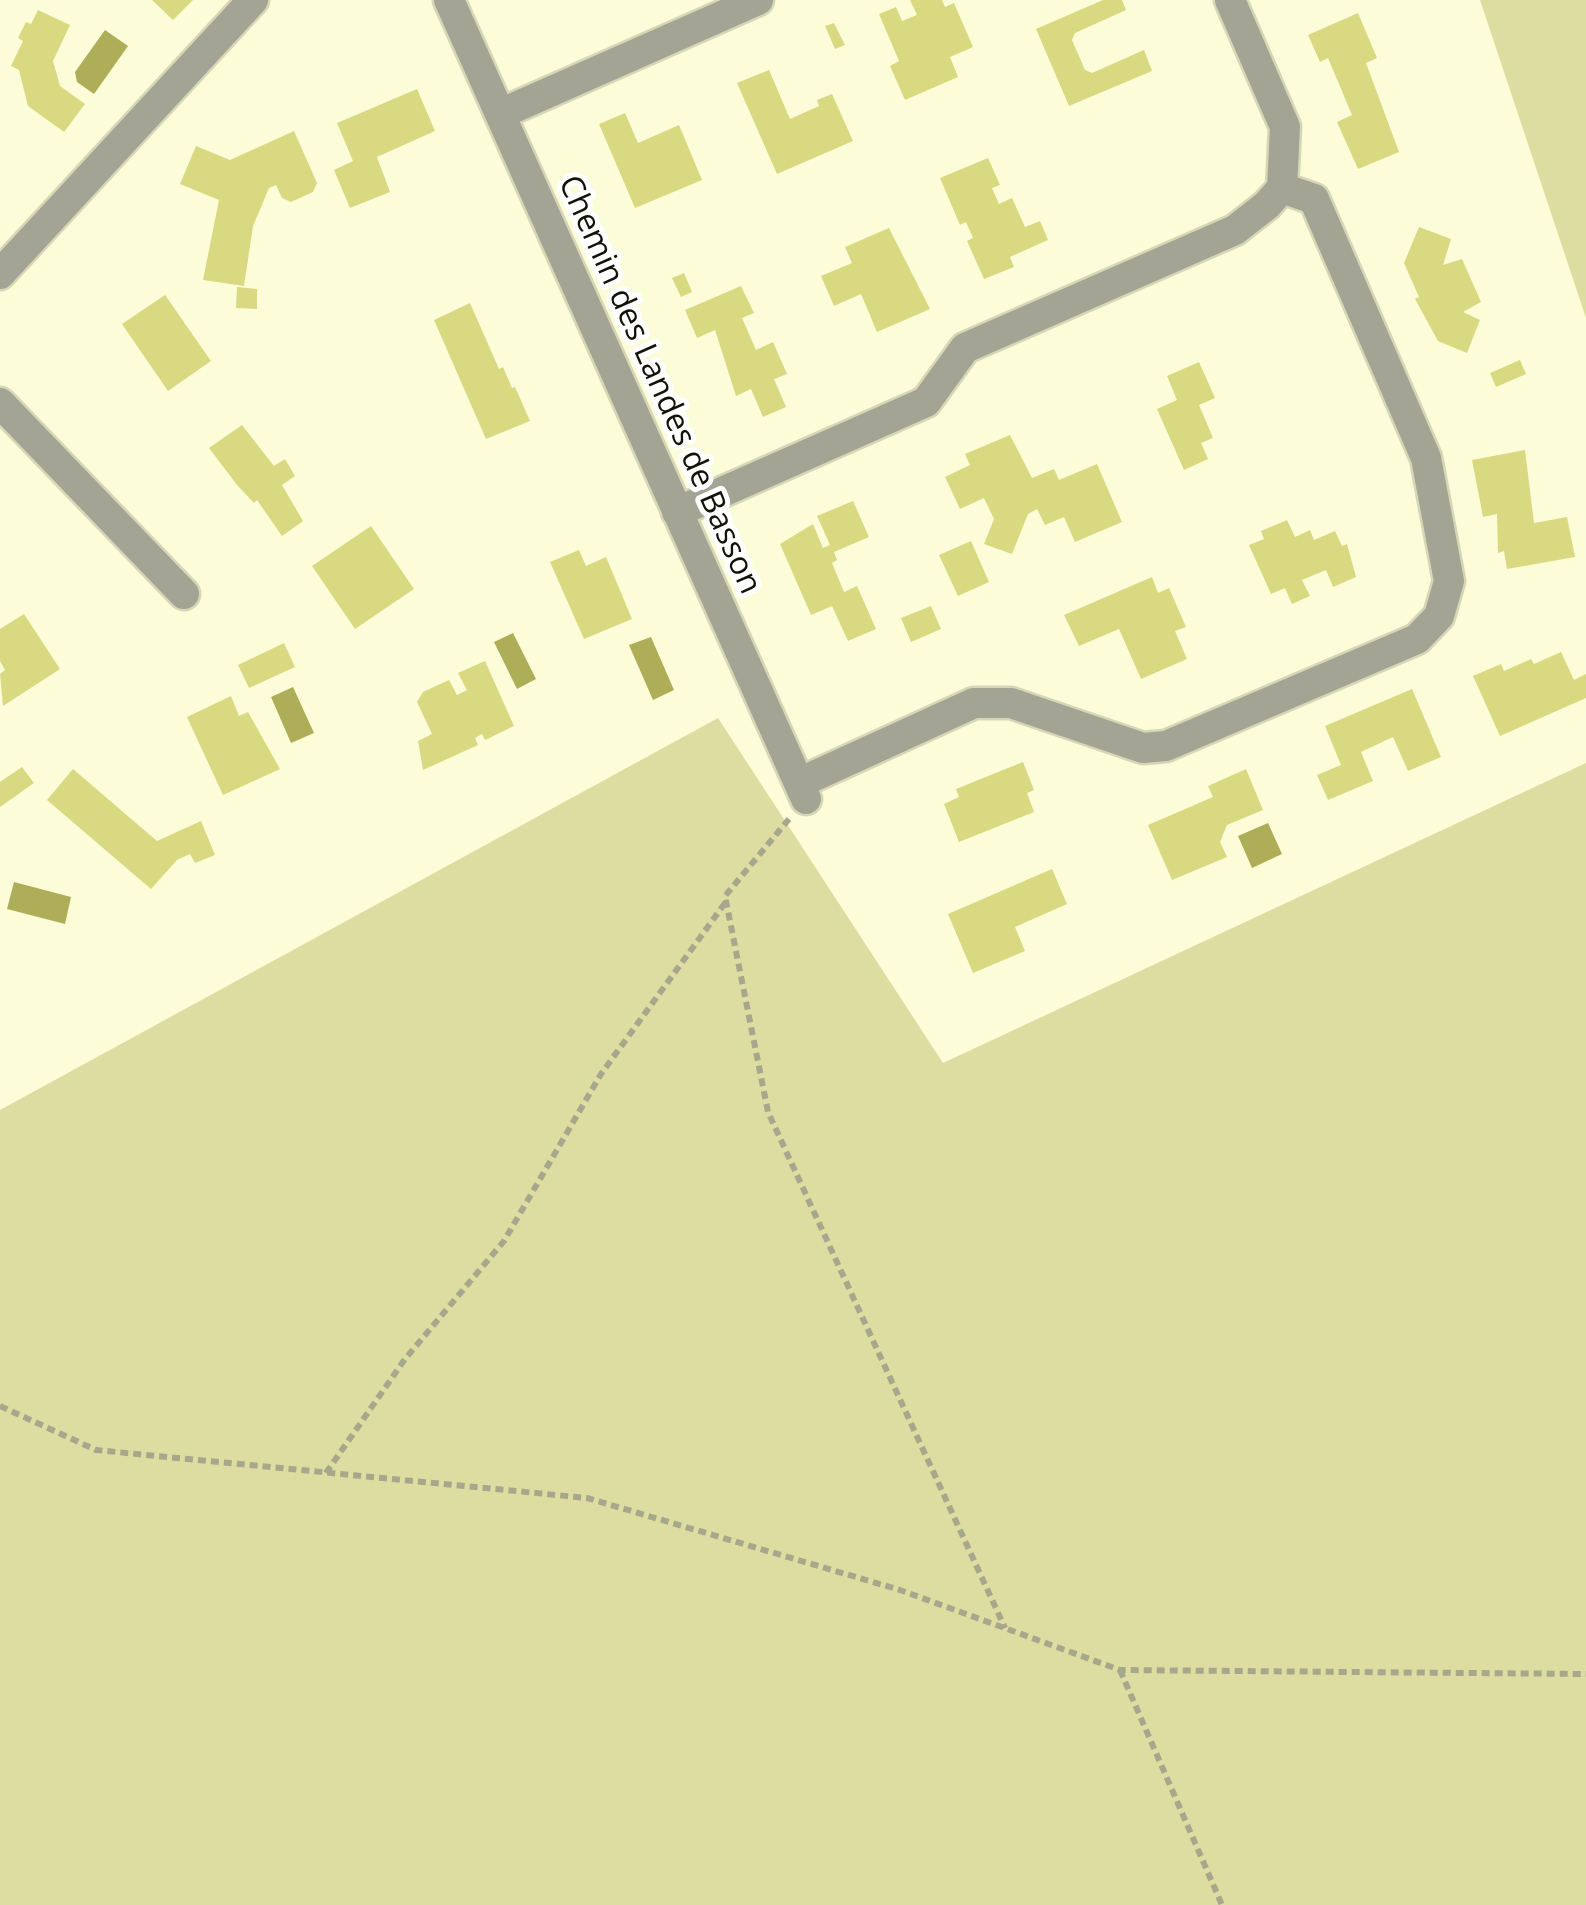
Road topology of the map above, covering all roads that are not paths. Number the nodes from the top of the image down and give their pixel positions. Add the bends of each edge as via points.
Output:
1 (253, 0) edge
2 (449, 0) edge
3 (758, 0) edge
4 (1230, 0) edge
5 (500, 114) junction
6 (1282, 188) junction
7 (0, 274) edge
8 (0, 403) edge
9 (677, 512) junction
10 (184, 594) dead end

1 - 7 street
2 - 5 street, Chemin des Landes de Basson
3 - 5 street
4 - 6 street via 1285,126
5 - 9 street, Chemin des Landes de Basson
6 - 9 street via 1236,230 965,348 926,402
6 - 9 street, Chemin des Landes de Basson via 1314,199 1426,458 1449,581 1439,616 1417,639 1166,746 1143,748 1011,703 974,703 802,791
8 - 10 street

